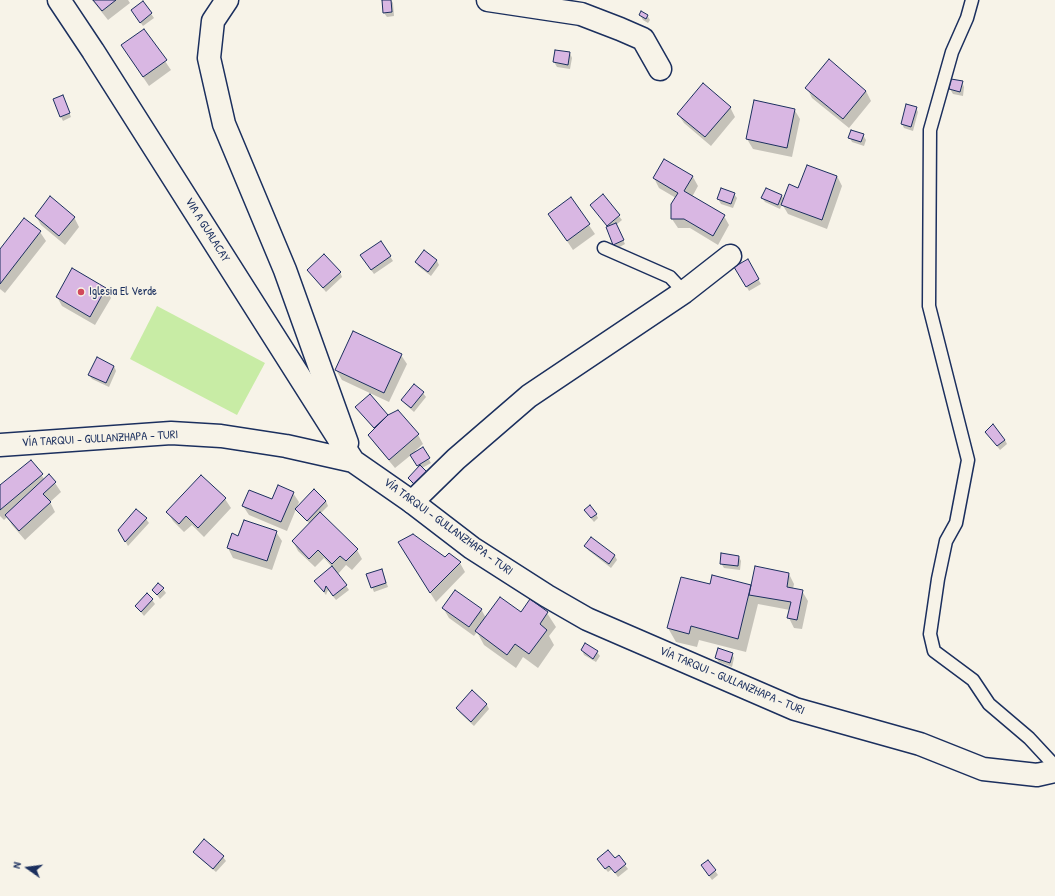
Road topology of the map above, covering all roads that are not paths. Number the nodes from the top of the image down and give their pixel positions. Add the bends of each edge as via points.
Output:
1 (59, 0) edge
2 (227, 0) edge
3 (488, 0) edge
4 (972, 0) edge
5 (660, 69) dead end
6 (604, 248) dead end
7 (730, 256) dead end
8 (684, 292) junction
9 (0, 445) edge
10 (354, 461) junction
11 (412, 502) junction
12 (1055, 766) edge
13 (1055, 771) edge

1 - 10 street, VIA A GUALACAY
2 - 10 street via 213,21 209,58 224,124 285,270
3 - 5 street via 581,14 620,29 643,39
4 - 12 lane via 952,52 930,130 928,306 968,460 956,524 946,541 930,634 934,651 973,680 989,704 1029,738
6 - 8 lane via 670,277
7 - 8 street
8 - 11 street via 529,396 456,459
9 - 10 street, VÍA TARQUI - GULLANZHAPA - TURI via 171,433 221,436 286,446
10 - 11 street, VÍA TARQUI - GULLANZHAPA - TURI
11 - 13 street, VÍA TARQUI - GULLANZHAPA - TURI via 472,548 587,619 795,709 920,744 983,769 1037,775

